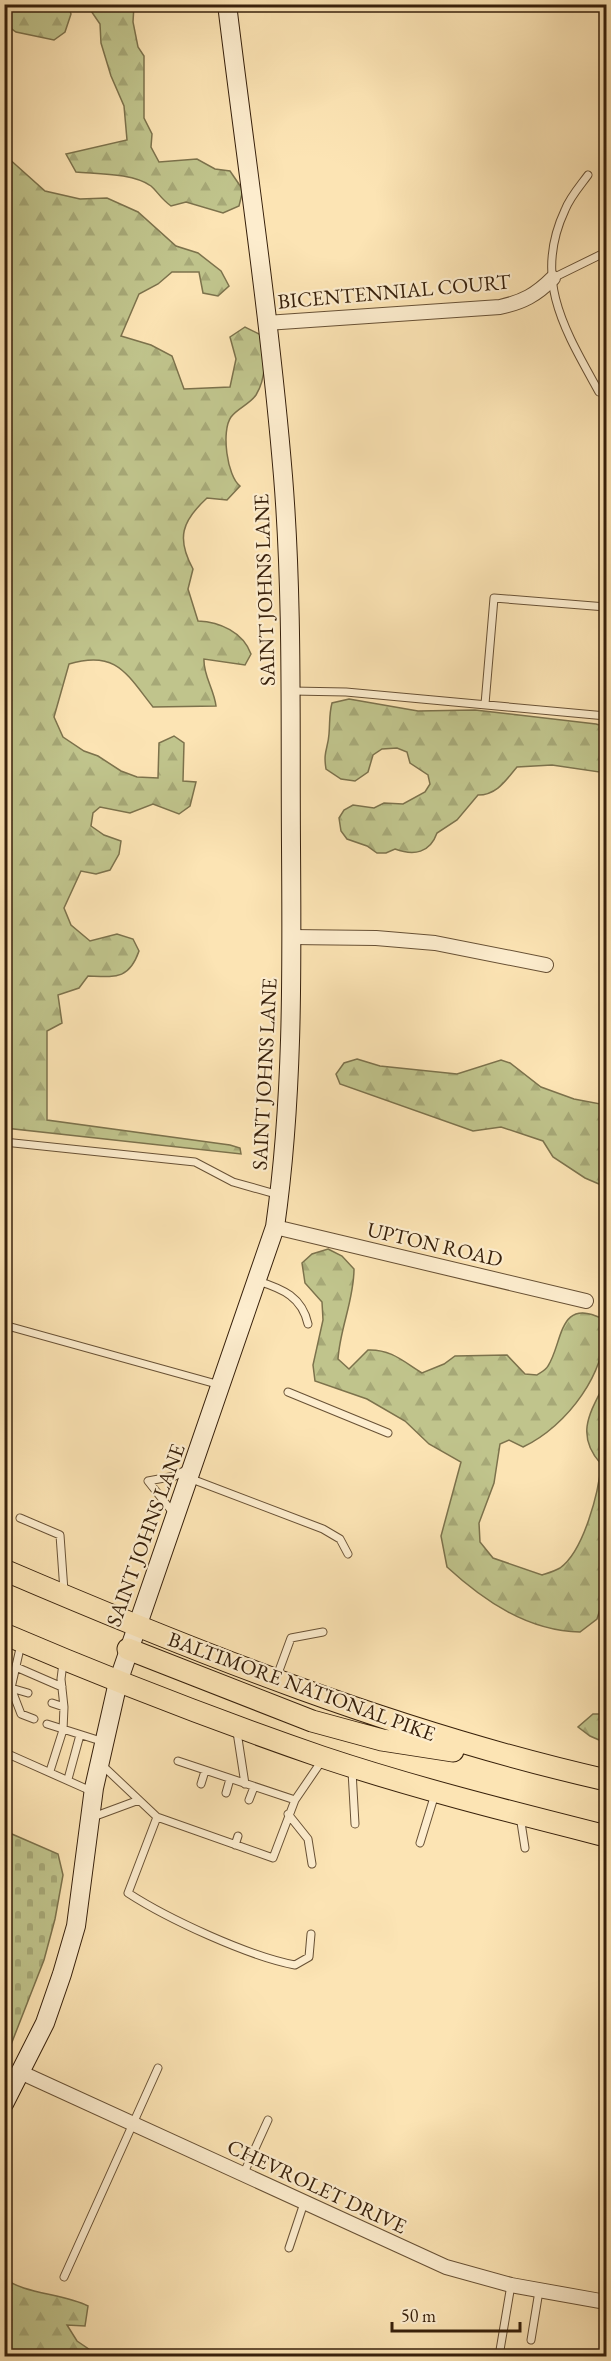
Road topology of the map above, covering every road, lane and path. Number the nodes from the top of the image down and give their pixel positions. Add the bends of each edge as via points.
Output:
1 (227, 4) edge
2 (588, 175) dead end
3 (606, 252) edge
4 (553, 278) junction
5 (266, 323) junction
6 (599, 392) dead end
7 (606, 607) edge
8 (290, 691) junction
9 (485, 704) junction
10 (606, 716) edge
11 (291, 937) junction
12 (546, 965) dead end
13 (4, 1142) edge
14 (279, 1195) junction
15 (274, 1227) junction
16 (257, 1281) junction
17 (586, 1302) dead end
18 (308, 1324) dead end
19 (4, 1325) edge
20 (222, 1386) junction
21 (288, 1392) dead end
22 (388, 1433) dead end
23 (191, 1472) junction
24 (176, 1515) junction
25 (20, 1518) dead end
26 (348, 1554) dead end
27 (4, 1570) edge
28 (65, 1596) junction
29 (136, 1626) junction
30 (323, 1632) dead end
31 (13, 1638) edge
32 (128, 1649) junction
33 (64, 1659) junction
34 (15, 1667) junction
35 (276, 1680) junction
36 (118, 1682) junction
37 (62, 1687) junction
38 (11, 1688) junction
39 (28, 1693) dead end
40 (52, 1703) dead end
41 (64, 1707) junction
42 (34, 1719) dead end
43 (47, 1724) dead end
44 (236, 1726) junction
45 (63, 1730) junction
46 (80, 1735) junction
47 (104, 1742) junction
48 (8, 1754) dead end
49 (324, 1757) junction
50 (178, 1761) dead end
51 (525, 1762) junction
52 (99, 1764) junction
53 (352, 1766) junction
54 (50, 1771) junction
55 (205, 1771) junction
56 (68, 1779) junction
57 (231, 1779) junction
58 (606, 1780) edge
59 (201, 1784) dead end
60 (245, 1784) junction
61 (254, 1787) junction
62 (436, 1790) junction
63 (94, 1792) junction
64 (226, 1793) dead end
65 (139, 1800) junction
66 (249, 1800) dead end
67 (295, 1800) junction
68 (288, 1814) junction
69 (519, 1814) junction
70 (157, 1817) junction
71 (91, 1818) junction
72 (355, 1824) dead end
73 (215, 1828) dead end
74 (212, 1836) junction
75 (238, 1836) dead end
76 (606, 1836) edge
77 (420, 1843) dead end
78 (235, 1845) junction
79 (525, 1848) dead end
80 (312, 1864) dead end
81 (311, 1934) dead end
82 (158, 2068) dead end
83 (22, 2073) junction
84 (4, 2104) edge
85 (268, 2120) dead end
86 (133, 2124) junction
87 (243, 2175) junction
88 (304, 2203) junction
89 (289, 2248) dead end
90 (64, 2277) dead end
91 (511, 2285) junction
92 (539, 2291) junction
93 (606, 2302) edge
94 (531, 2340) dead end
95 (498, 2356) edge

1 - 5 street, SAINT JOHNS LANE
2 - 4 lane via 565,209 554,240
3 - 4 lane
4 - 5 street, BICENTENNIAL COURT via 537,295 500,307
4 - 6 lane via 562,324
5 - 8 street, SAINT JOHNS LANE via 283,479
7 - 9 lane via 494,598
8 - 9 lane
8 - 11 street, SAINT JOHNS LANE
9 - 10 lane
11 - 12 street via 435,943
11 - 14 street, SAINT JOHNS LANE via 289,1100
13 - 14 lane via 195,1162 233,1182
14 - 15 street, SAINT JOHNS LANE
15 - 16 street, SAINT JOHNS LANE
15 - 17 street, UPTON ROAD
16 - 18 lane via 285,1289 305,1308
16 - 20 street, SAINT JOHNS LANE
19 - 20 lane
20 - 23 street, SAINT JOHNS LANE
21 - 22 lane
23 - 24 street, SAINT JOHNS LANE
23 - 24 lane via 148,1481
23 - 26 lane via 323,1529 340,1539
24 - 29 street, SAINT JOHNS LANE
25 - 28 lane via 60,1535
27 - 28 main road, BALTIMORE NATIONAL PIKE
28 - 29 main road, BALTIMORE NATIONAL PIKE
29 - 32 street, SAINT JOHNS LANE
29 - 35 main road, BALTIMORE NATIONAL PIKE
30 - 35 lane via 291,1638
31 - 33 main road
31 - 34 lane
32 - 36 street, SAINT JOHNS LANE
32 - 51 main road via 312,1721 382,1740
33 - 36 main road
33 - 37 lane
34 - 37 lane
34 - 38 lane
35 - 51 main road, BALTIMORE NATIONAL PIKE
36 - 44 main road
36 - 47 street, SAINT JOHNS LANE
37 - 41 lane
38 - 39 lane
38 - 42 lane via 21,1714
40 - 41 lane
41 - 45 lane
43 - 45 lane
44 - 49 main road
44 - 60 lane
45 - 46 lane
45 - 54 lane
46 - 47 lane
46 - 56 lane
47 - 52 street, SAINT JOHNS LANE
48 - 54 lane
49 - 53 main road
49 - 67 lane
50 - 55 lane
51 - 58 main road, BALTIMORE NATIONAL PIKE
52 - 63 street, SAINT JOHNS LANE
52 - 65 lane
53 - 62 main road
53 - 72 lane
54 - 56 lane
55 - 57 lane
55 - 59 lane
56 - 63 lane
57 - 60 lane
57 - 64 lane
60 - 61 lane
61 - 66 lane
61 - 67 lane
62 - 69 main road
62 - 77 lane
63 - 71 street, SAINT JOHNS LANE
65 - 70 lane
65 - 71 lane
67 - 68 lane
68 - 78 lane via 273,1858
68 - 80 lane via 308,1839
69 - 76 main road
69 - 79 lane
70 - 74 lane via 189,1824
70 - 81 lane via 128,1893 150,1907 244,1949 296,1965 309,1957
71 - 83 street, SAINT JOHNS LANE via 76,1926 63,1974
73 - 74 lane
74 - 78 lane
75 - 78 lane
82 - 86 lane
83 - 84 street, SAINT JOHNS LANE
83 - 86 street, CHEVROLET DRIVE
85 - 87 lane
86 - 87 street, CHEVROLET DRIVE
86 - 90 lane
87 - 88 street, CHEVROLET DRIVE
88 - 89 lane
88 - 91 street, CHEVROLET DRIVE via 446,2267
91 - 92 street, CHEVROLET DRIVE
91 - 95 lane
92 - 93 street, CHEVROLET DRIVE
92 - 94 lane

